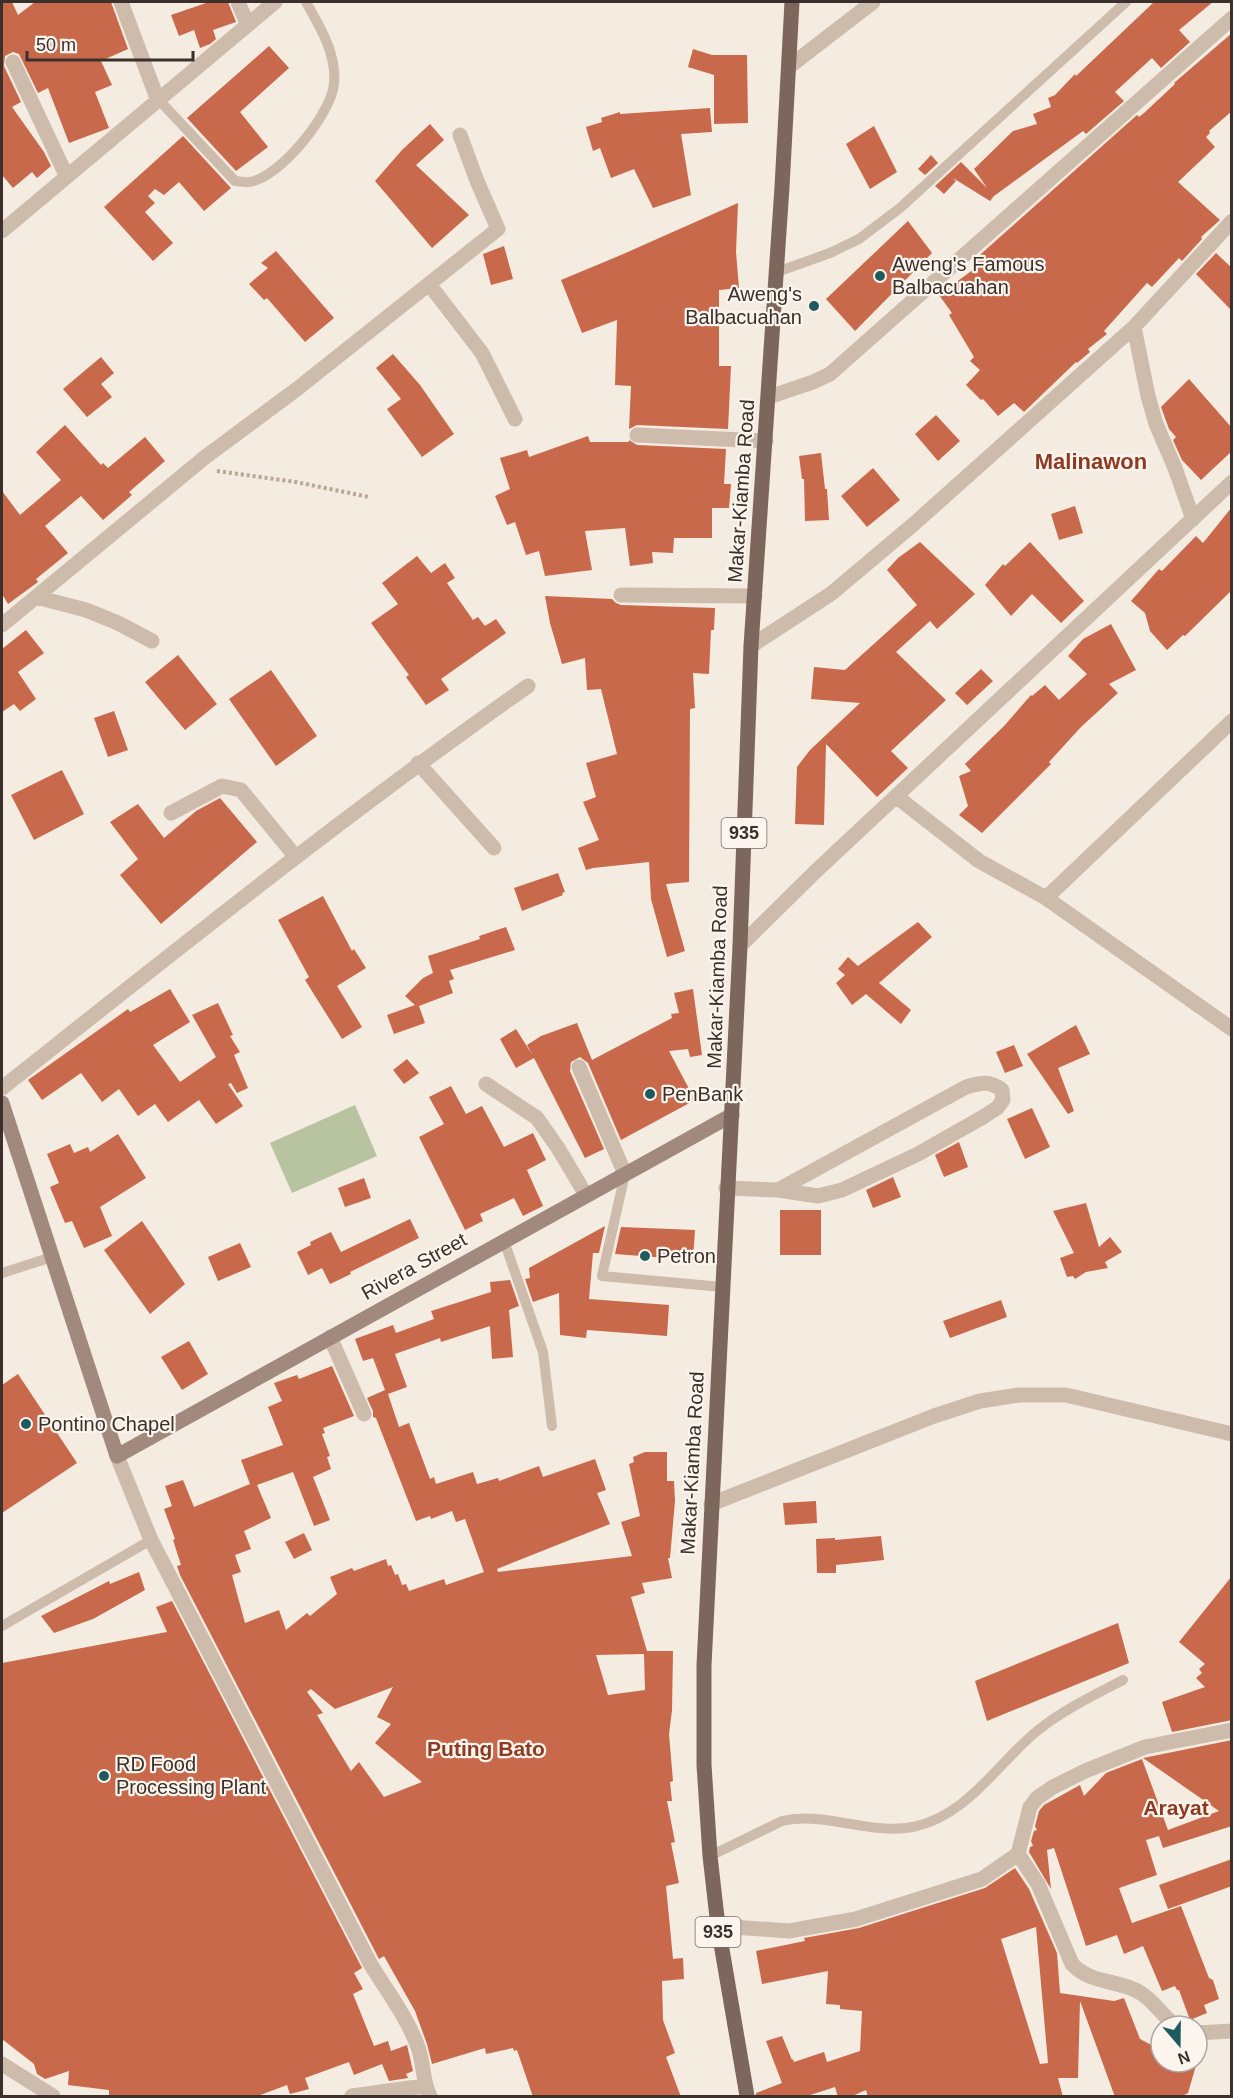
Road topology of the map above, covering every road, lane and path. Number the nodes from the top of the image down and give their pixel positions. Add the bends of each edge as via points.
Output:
1 (121, 2) edge
2 (238, 2) edge
3 (275, 2) edge
4 (306, 2) edge
5 (792, 2) edge
6 (873, 2) edge
7 (1126, 2) edge
8 (1232, 18) edge
9 (248, 23) junction
10 (13, 62) dead end
11 (790, 66) junction
12 (157, 98) junction
13 (460, 135) dead end
14 (66, 175) junction
15 (1232, 221) edge
16 (2, 231) edge
17 (777, 272) junction
18 (429, 284) junction
19 (1134, 327) junction
20 (769, 397) junction
21 (515, 419) dead end
22 (638, 435) dead end
23 (766, 441) junction
24 (192, 468) junction
25 (1232, 482) edge
26 (369, 497) dead end
27 (1193, 519) junction
28 (621, 595) dead end
29 (755, 596) junction
30 (36, 597) junction
31 (2, 625) edge
32 (152, 640) dead end
33 (751, 646) junction
34 (528, 686) dead end
35 (1232, 721) edge
36 (418, 763) junction
37 (897, 797) junction
38 (171, 813) dead end
39 (494, 848) dead end
40 (295, 856) junction
41 (1046, 898) junction
42 (740, 946) junction
43 (1232, 1029) edge
44 (579, 1067) dead end
45 (486, 1084) dead end
46 (2, 1088) edge
47 (2, 1103) edge
48 (732, 1114) junction
49 (625, 1174) junction
50 (726, 1188) junction
51 (778, 1190) junction
52 (586, 1195) junction
53 (504, 1241) junction
54 (52, 1257) junction
55 (2, 1273) edge
56 (722, 1287) junction
57 (330, 1337) junction
58 (364, 1414) dead end
59 (552, 1426) dead end
60 (1232, 1434) edge
61 (117, 1456) junction
62 (711, 1504) junction
63 (151, 1540) junction
64 (2, 1626) edge
65 (1123, 1680) dead end
66 (1232, 1730) edge
67 (1018, 1854) junction
68 (710, 1856) junction
69 (718, 1926) junction
70 (1162, 2014) edge
71 (1232, 2031) edge
72 (1209, 2032) edge
73 (2, 2064) edge
74 (427, 2091) edge
75 (53, 2097) edge
76 (352, 2097) edge
77 (747, 2097) edge

1 - 12 street
2 - 9 street
3 - 9 street
4 - 12 lane via 333,56 330,102 312,132 264,178 249,183 235,181
5 - 11 main road, Makar-Kiamba Road / 935
6 - 11 street
7 - 17 lane via 900,208 859,239
8 - 20 street via 830,374
9 - 12 street
10 - 14 street
11 - 17 main road, Makar-Kiamba Road / 935
12 - 14 street
13 - 18 street via 498,230
14 - 16 street
15 - 19 street
17 - 20 main road, Makar-Kiamba Road / 935
18 - 21 street via 482,353
18 - 24 street
19 - 27 street via 1153,415
19 - 33 street via 832,593
20 - 23 main road, Makar-Kiamba Road / 935
22 - 23 street
23 - 29 main road, Makar-Kiamba Road / 935
24 - 26 path
24 - 30 street
25 - 27 street
27 - 37 street
28 - 29 street
29 - 33 main road, Makar-Kiamba Road / 935
30 - 31 street
30 - 32 street via 86,610
33 - 42 main road, Makar-Kiamba Road / 935
34 - 36 street
35 - 41 street
36 - 39 street
36 - 40 street
37 - 41 street via 979,861
37 - 42 street
38 - 40 street via 222,786 241,790
40 - 46 street
41 - 43 street
42 - 48 main road, Makar-Kiamba Road / 935
44 - 49 street
45 - 52 street via 537,1118
47 - 54 street
48 - 49 street, Rivera Street
48 - 50 main road, Makar-Kiamba Road / 935
49 - 52 street, Rivera Street
49 - 56 lane via 602,1276
50 - 51 street
50 - 56 main road, Makar-Kiamba Road / 935
51 - 51 street via 818,1196 842,1190 983,1117 1003,1100 1002,1090 985,1082 966,1087
52 - 53 street, Rivera Street
53 - 57 street, Rivera Street
53 - 59 lane via 543,1352
54 - 55 lane
54 - 61 street
56 - 62 main road, Makar-Kiamba Road / 935
57 - 58 street
57 - 61 street, Rivera Street
60 - 62 street via 1066,1395 1019,1395 980,1401 934,1416
61 - 63 street
62 - 68 main road, Makar-Kiamba Road / 935 via 704,1665 704,1765
63 - 64 lane
63 - 74 street via 371,1965 410,2029 419,2049
65 - 68 lane via 1066,1710 1036,1732 971,1796 932,1820 883,1829 793,1818
66 - 67 street via 1145,1747 1053,1787 1030,1807
67 - 69 street via 982,1880 856,1919 789,1931
67 - 70 street via 1038,1884 1071,1964 1089,1977 1134,1989 1149,1998
68 - 69 main road, Makar-Kiamba Road / 935
69 - 77 main road, Makar-Kiamba Road / 935
71 - 72 street
73 - 75 street
74 - 76 street

